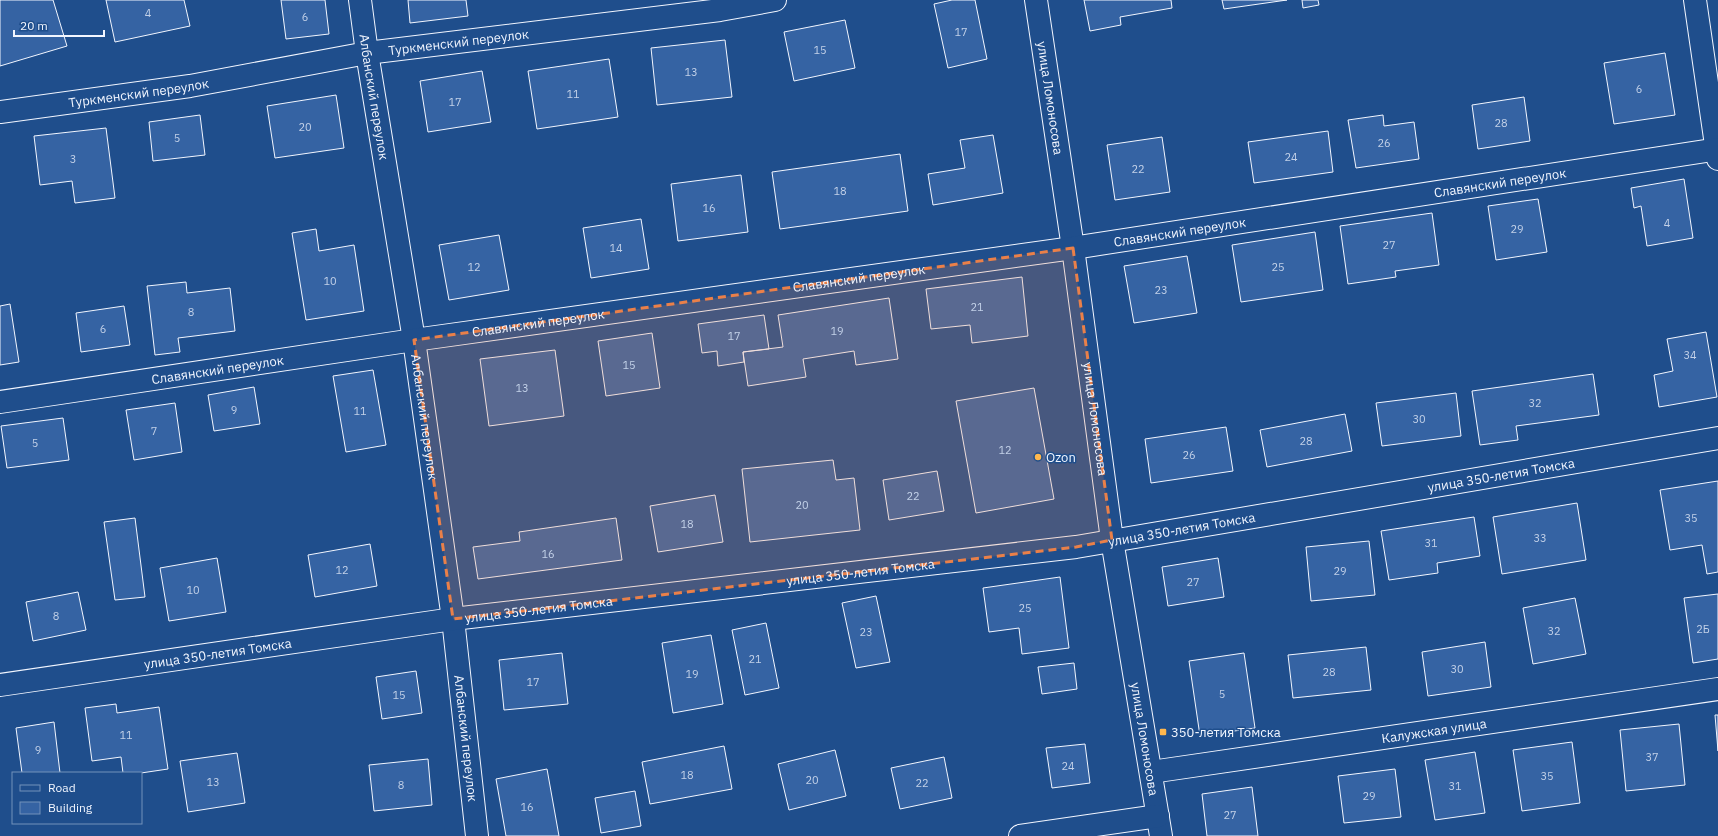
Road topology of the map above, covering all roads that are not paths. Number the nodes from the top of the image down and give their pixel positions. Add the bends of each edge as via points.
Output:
1 (360, 0) edge
2 (775, 0) edge
3 (1036, 0) edge
4 (1695, 0) edge
5 (367, 53) junction
6 (0, 112) edge
7 (1717, 152) edge
8 (1073, 248) junction
9 (414, 340) junction
10 (0, 402) edge
11 (1718, 438) edge
12 (1112, 540) junction
13 (453, 619) junction
14 (0, 685) edge
15 (1718, 689) edge
16 (1151, 772) junction
17 (1159, 826) edge
18 (476, 836) edge
19 (1020, 836) edge

1 - 5 street, Албанский переулок
2 - 5 street, Туркменский переулок via 720,10
3 - 8 street, улица Ломоносова
4 - 7 street
5 - 6 street, Туркменский переулок via 190,86
5 - 9 street, Албанский переулок
7 - 8 street, Славянский переулок
8 - 9 street, Славянский переулок
8 - 12 street, улица Ломоносова
9 - 10 street, Славянский переулок
9 - 13 street, Албанский переулок
11 - 12 street, улица 350-летия Томска
12 - 13 street, улица 350-летия Томска
12 - 16 street, улица Ломоносова
13 - 14 street, улица 350-летия Томска
13 - 18 street, Албанский переулок
15 - 16 street, Калужская улица
16 - 17 street, улица Ломоносова
17 - 19 street

